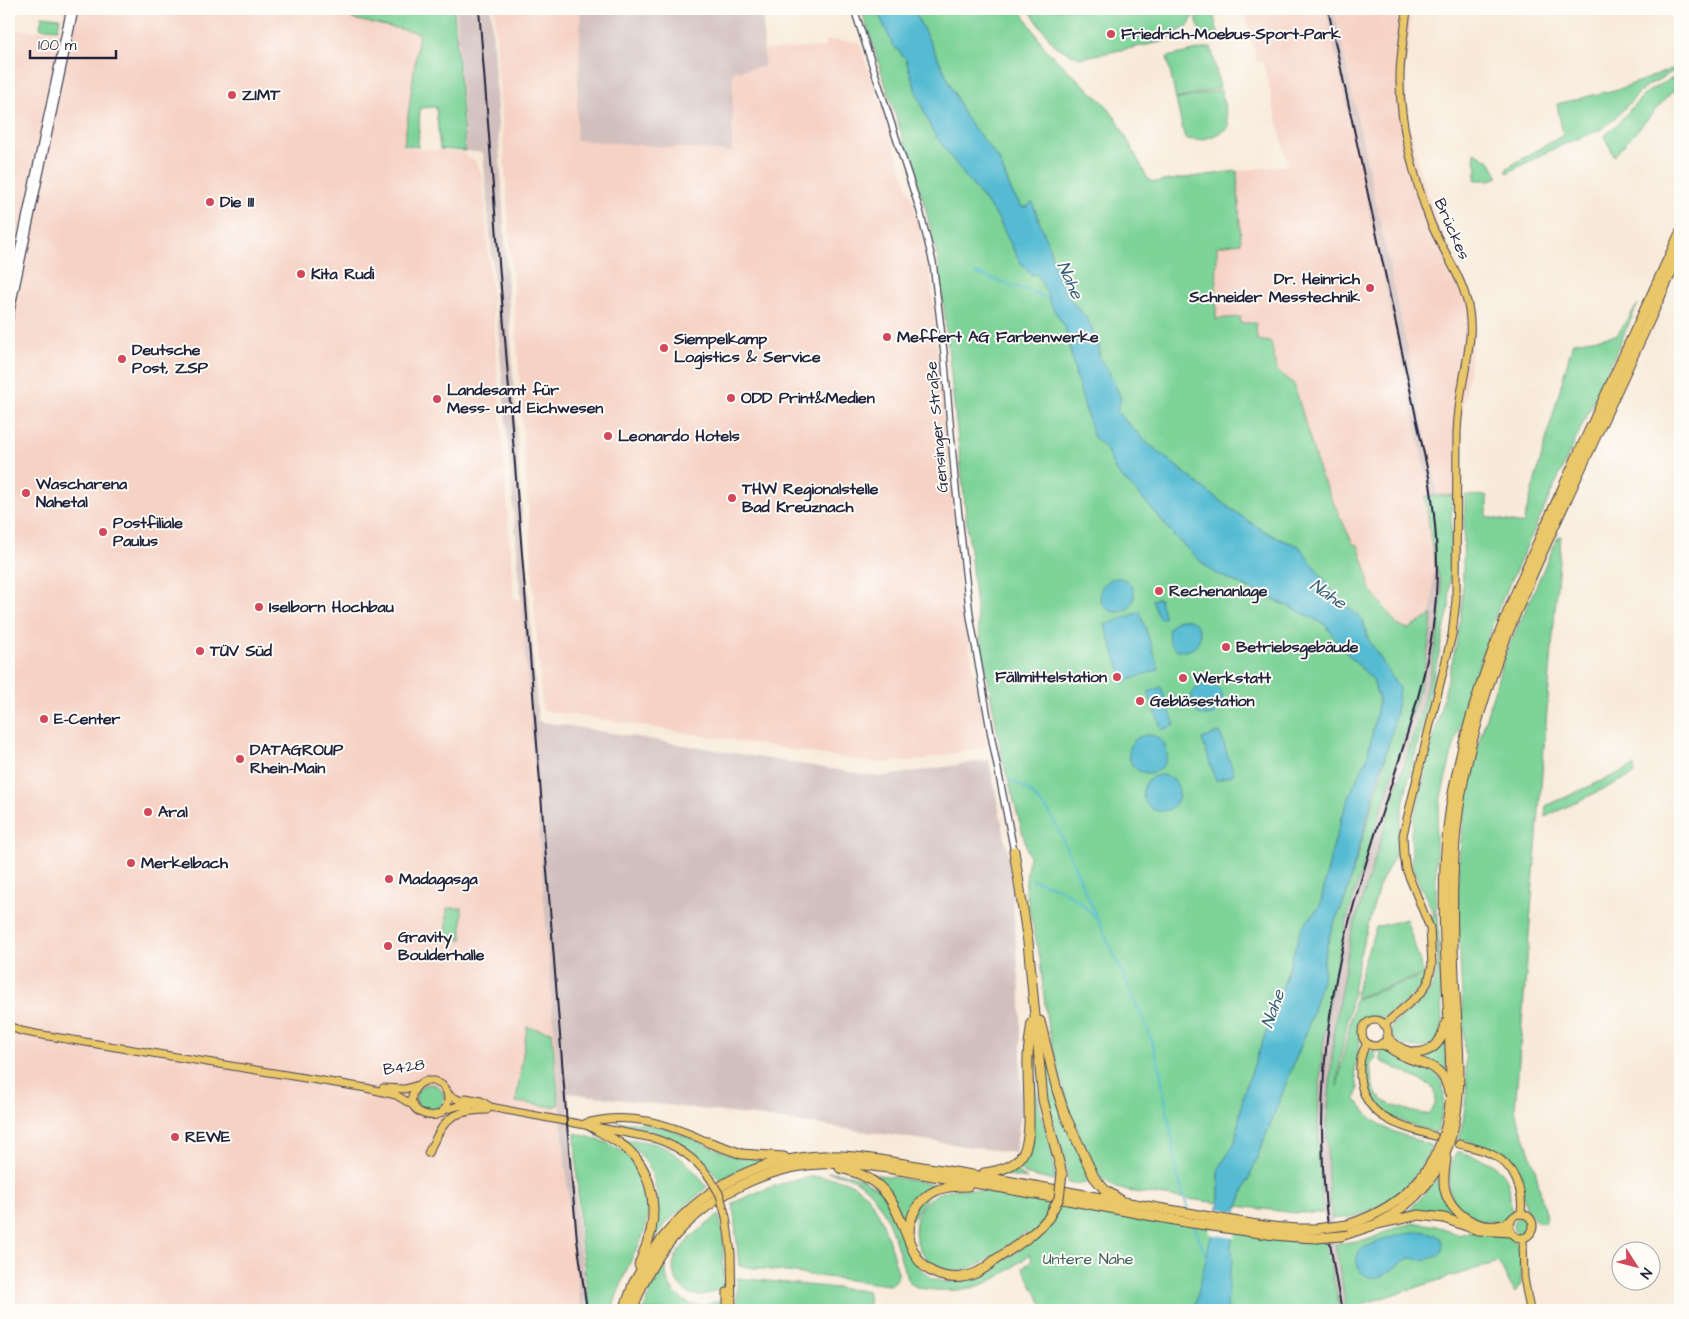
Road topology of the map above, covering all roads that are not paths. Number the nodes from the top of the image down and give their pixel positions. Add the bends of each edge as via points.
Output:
1 (70, 9) edge
2 (75, 9) edge
3 (854, 9) edge
4 (1407, 9) edge
5 (1680, 233) edge
6 (1680, 253) edge
7 (9, 295) edge
8 (9, 320) edge
9 (1014, 851) joint
10 (1034, 994) junction
11 (1449, 1008) junction
12 (1384, 1025) junction
13 (9, 1028) edge
14 (1384, 1040) junction
15 (1367, 1043) junction
16 (418, 1085) junction
17 (366, 1088) junction
18 (447, 1092) junction
19 (1451, 1102) junction
20 (414, 1106) junction
21 (482, 1107) junction
22 (491, 1108) junction
23 (444, 1110) junction
24 (502, 1110) junction
25 (585, 1124) junction
26 (1434, 1136) dead end
27 (708, 1142) joint
28 (1459, 1144) dead end
29 (1448, 1148) junction
30 (428, 1153) dead end
31 (799, 1158) junction
32 (820, 1164) junction
33 (973, 1175) junction
34 (984, 1185) junction
35 (1123, 1202) junction
36 (1147, 1210) junction
37 (1521, 1214) junction
38 (1510, 1222) junction
39 (1377, 1224) junction
40 (1510, 1232) junction
41 (729, 1234) junction
42 (1316, 1234) junction
43 (1523, 1238) junction
44 (913, 1251) junction
45 (633, 1285) junction
46 (624, 1310) edge
47 (635, 1310) edge
48 (727, 1310) edge
49 (732, 1310) edge
50 (1530, 1310) edge

1 - 7 street
2 - 8 street
3 - 9 street, Gensinger Straße via 917,202 933,263 970,616
4 - 12 main road, Brückes via 1400,74 1406,132 1425,207 1464,290 1471,326 1458,415 1456,600 1452,635 1403,835 1406,869 1430,928 1432,965 1422,992
5 - 11 highway via 1526,569 1476,698 1447,835 1445,918
6 - 29 highway via 1510,626 1471,745 1461,794 1454,860 1452,928 1459,1085 1457,1117
9 - 10 highway
10 - 33 highway via 1028,1061 1030,1129 1027,1146 1019,1159 1007,1168
10 - 35 highway via 1065,1115 1096,1180
10 - 44 highway, bridge via 1043,1100 1062,1174 1059,1198 1049,1217 1031,1235 985,1268 965,1277 936,1274 922,1265
11 - 14 highway via 1444,1035 1436,1046 1428,1050 1411,1052
11 - 19 highway
12 - 14 main road via 1387,1030
12 - 15 main road via 1375,1020 1366,1024 1362,1034
13 - 17 main road
14 - 15 main road via 1375,1046
14 - 19 highway via 1404,1057 1435,1068 1444,1078
15 - 26 main road via 1360,1074 1364,1094 1371,1106 1392,1123
16 - 17 main road via 398,1090
16 - 18 main road via 434,1081 442,1084
16 - 20 main road via 412,1095
17 - 20 main road via 396,1095
17 - 22 main road, B428 via 379,1084 404,1085 434,1077 446,1083 455,1095 481,1101
18 - 21 main road via 454,1098
18 - 23 main road
19 - 42 highway, bridge via 1441,1145 1417,1183 1373,1216
20 - 23 main road via 428,1116
21 - 22 main road
21 - 23 main road via 458,1106
22 - 24 main road
24 - 25 main road
24 - 30 main road via 454,1115 441,1127
25 - 27 main road via 604,1119 639,1119 670,1126
25 - 41 main road, bridge via 653,1138 669,1143 690,1156 720,1195
25 - 45 highway via 636,1158 650,1185 652,1226
27 - 31 highway via 742,1154
28 - 37 main road via 1492,1154 1507,1165 1518,1186
29 - 38 highway via 1444,1183 1446,1196 1453,1207 1478,1224
29 - 39 highway via 1422,1190
31 - 33 highway via 827,1155 858,1157
31 - 45 highway via 751,1171 702,1199 660,1240
32 - 34 highway via 859,1165
32 - 44 highway via 857,1173 883,1190 895,1208
32 - 47 highway via 761,1177 730,1191 708,1206 670,1241 649,1272
33 - 35 highway
34 - 36 highway
34 - 44 highway via 944,1188 924,1198 909,1226
35 - 36 highway
36 - 42 highway via 1243,1226 1292,1228
37 - 38 main road
37 - 43 main road via 1530,1218 1534,1227 1530,1235
38 - 40 main road
39 - 40 highway via 1427,1215 1478,1230
39 - 42 highway, bridge via 1342,1236
40 - 43 main road
41 - 48 main road
41 - 49 main road
43 - 50 main road via 1524,1278
45 - 46 highway

